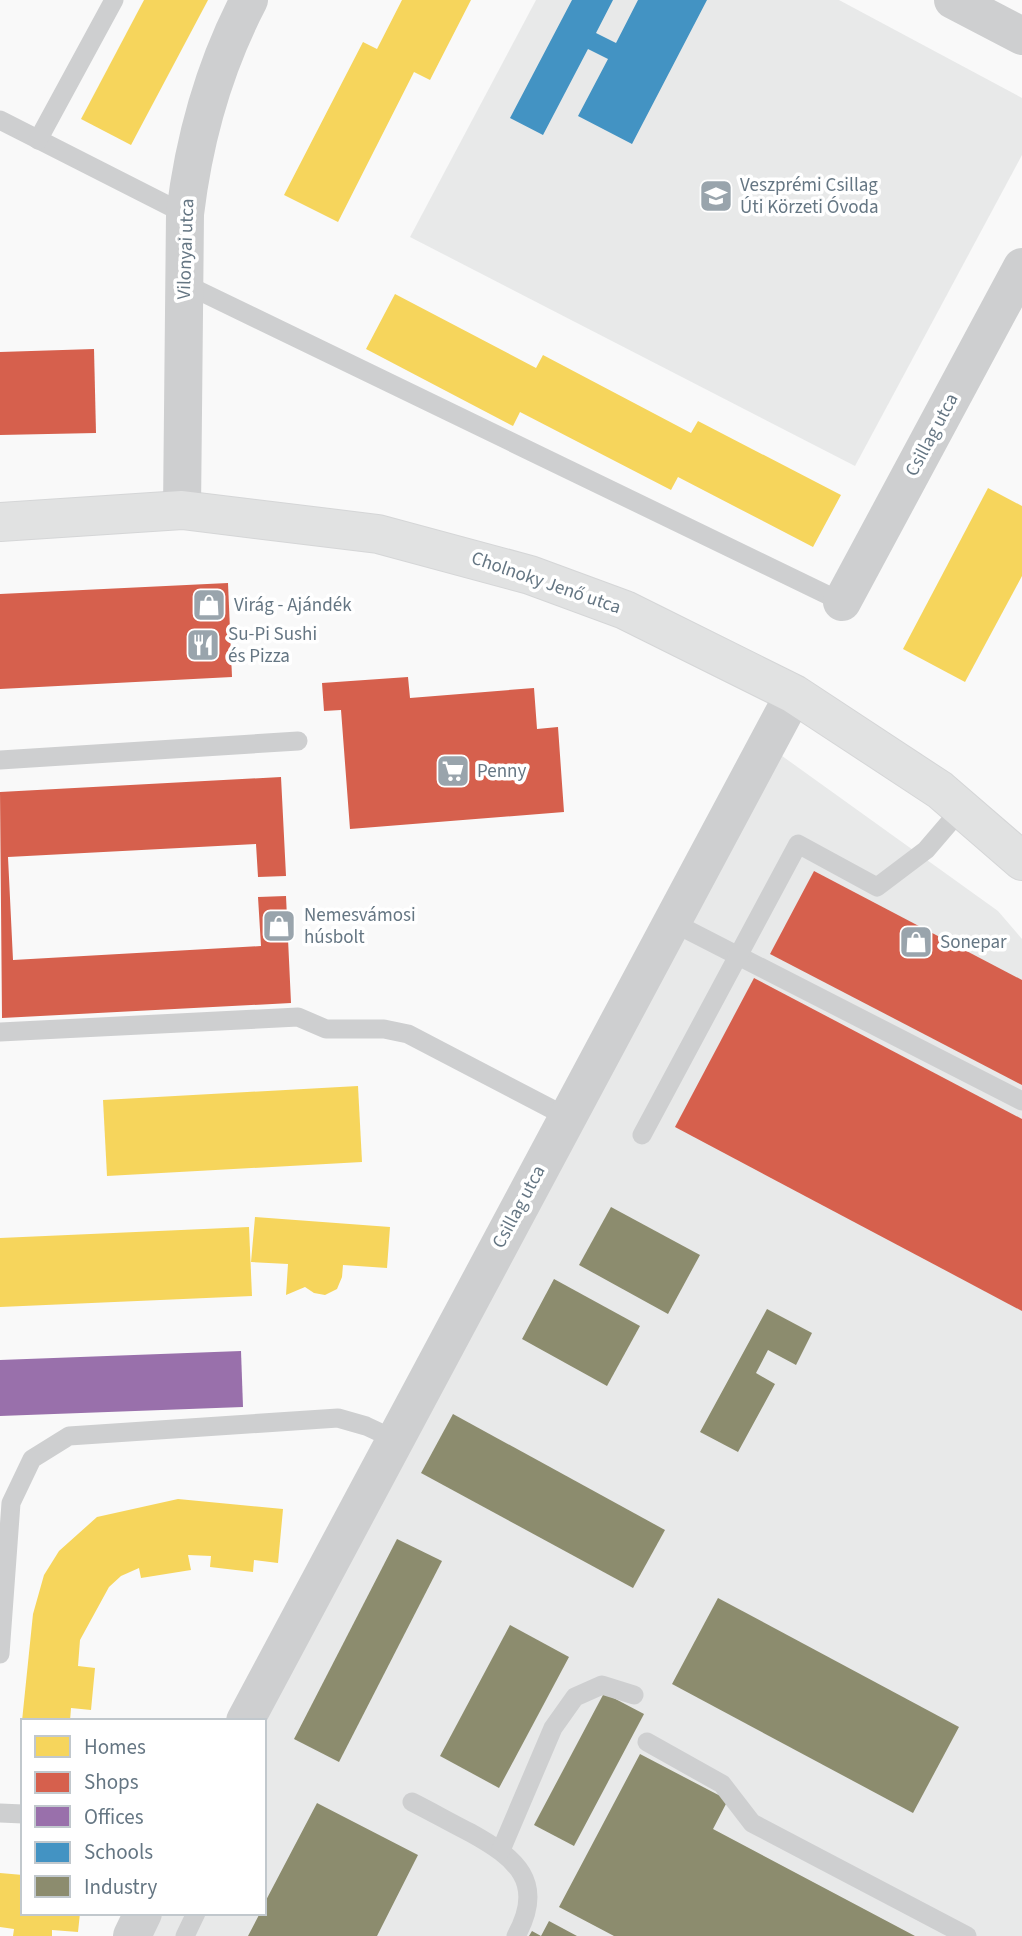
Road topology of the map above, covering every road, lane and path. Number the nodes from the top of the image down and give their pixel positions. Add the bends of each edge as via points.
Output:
1 (114, 0) edge
2 (249, 0) edge
3 (953, 0) edge
4 (1022, 36) edge
5 (0, 120) edge
6 (38, 140) junction
7 (185, 214) junction
8 (1022, 267) edge
9 (185, 284) junction
10 (182, 510) junction
11 (0, 522) edge
12 (842, 602) joint
13 (793, 694) junction
14 (298, 741) dead end
15 (0, 760) edge
16 (962, 808) junction
17 (1022, 861) edge
18 (672, 922) junction
19 (738, 955) junction
20 (0, 1032) edge
21 (1022, 1101) edge
22 (568, 1117) junction
23 (642, 1135) dead end
24 (396, 1440) junction
25 (0, 1654) edge
26 (634, 1695) dead end
27 (246, 1719) edge
28 (647, 1742) dead end
29 (412, 1802) dead end
30 (0, 1813) edge
31 (21, 1814) edge
32 (502, 1850) junction
33 (142, 1915) edge
34 (195, 1915) edge
35 (132, 1936) edge
36 (185, 1936) edge
37 (516, 1936) edge
38 (967, 1936) edge

1 - 6 lane
2 - 7 street, Vilonyai utca via 200,127
3 - 4 street
5 - 6 lane
6 - 7 lane
7 - 9 street, Vilonyai utca
8 - 12 street, Csillag utca
9 - 10 street, Vilonyai utca
9 - 12 lane
10 - 11 street, Cholnoky Jenő utca
10 - 13 street, Cholnoky Jenő utca via 378,534 530,575 625,610
13 - 16 street, Cholnoky Jenő utca
13 - 18 street, Csillag utca
14 - 15 lane
16 - 17 street, Cholnoky Jenő utca
16 - 19 lane via 926,850 877,887 798,844
18 - 19 lane
18 - 22 street, Csillag utca
19 - 21 lane
19 - 23 lane
20 - 22 lane via 298,1017 326,1028 384,1029 408,1034
22 - 24 street, Csillag utca
24 - 25 lane via 338,1418 69,1436 32,1459 11,1503
24 - 27 street, Csillag utca
26 - 32 lane via 602,1685 575,1697 553,1728
28 - 38 lane via 722,1784 752,1823
29 - 32 lane
30 - 31 lane
32 - 37 lane via 524,1877 528,1896 528,1910
33 - 35 street
34 - 36 lane

